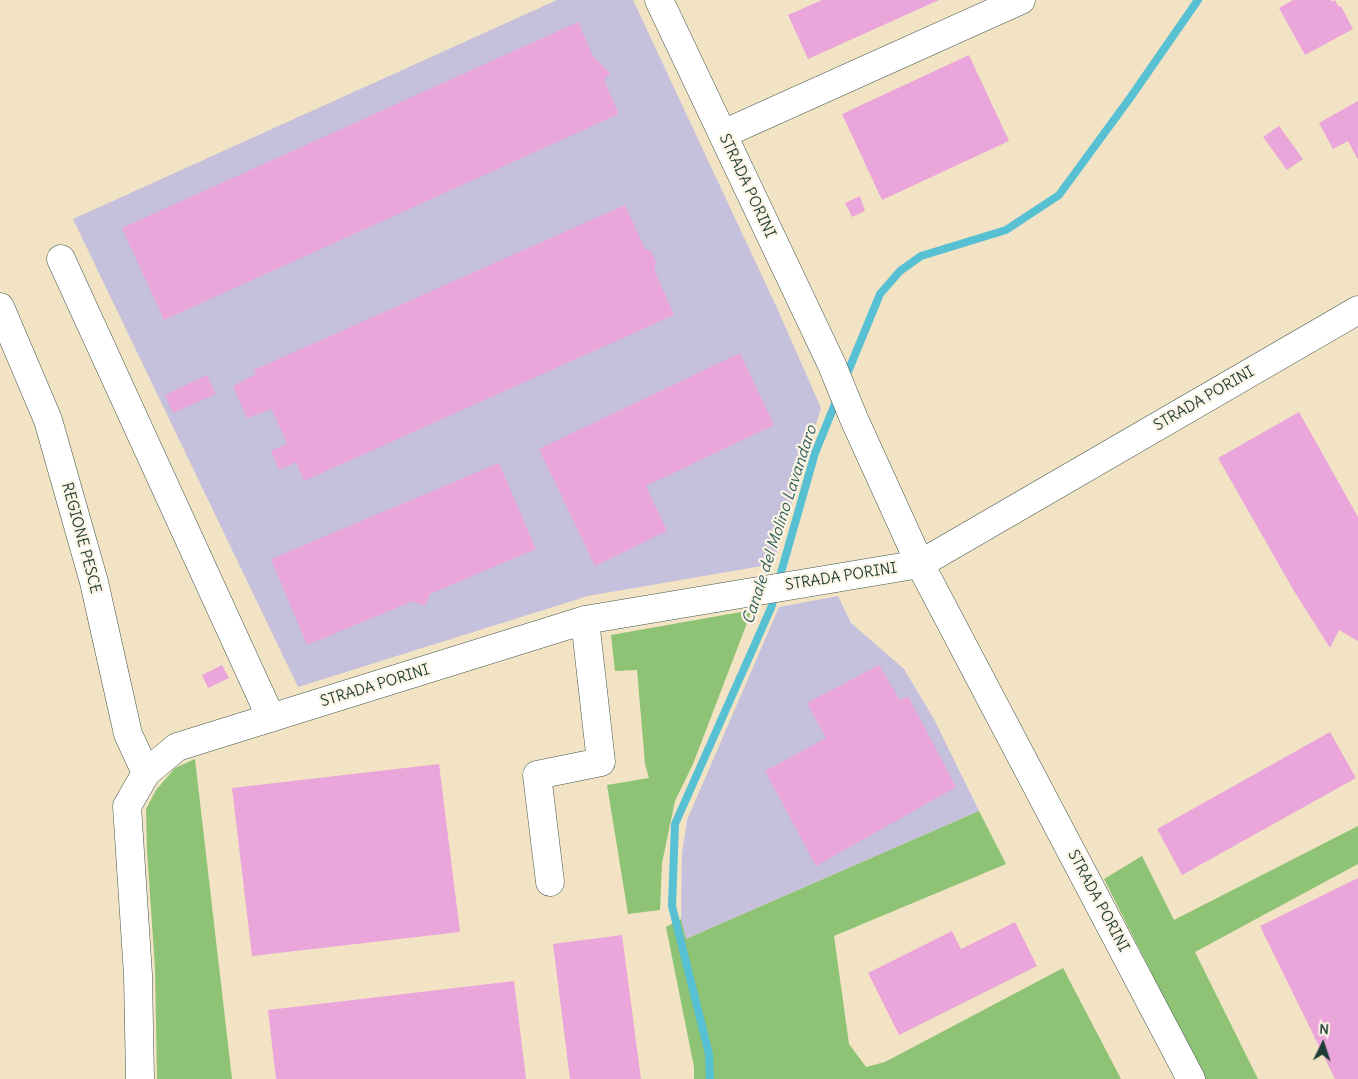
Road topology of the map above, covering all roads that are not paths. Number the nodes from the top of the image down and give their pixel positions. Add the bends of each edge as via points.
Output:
1 (659, 0) edge
2 (1020, 0) edge
3 (723, 134) junction
4 (61, 260) dead end
5 (0, 307) edge
6 (1358, 310) edge
7 (920, 564) junction
8 (586, 620) junction
9 (271, 718) junction
10 (146, 773) junction
11 (550, 882) dead end
12 (140, 1079) edge
13 (1192, 1079) edge

1 - 3 street, STRADA PORINI
2 - 3 street
3 - 7 street, STRADA PORINI via 832,365
4 - 9 street
5 - 10 street, REGIONE PESCE via 48,420 94,582 128,734
6 - 7 street, STRADA PORINI
7 - 8 street, STRADA PORINI
7 - 13 street, STRADA PORINI
8 - 9 street, STRADA PORINI
8 - 11 street via 601,762 537,775
9 - 10 street, STRADA PORINI via 177,747
10 - 12 street, STRADA PORINI via 127,806 138,975

